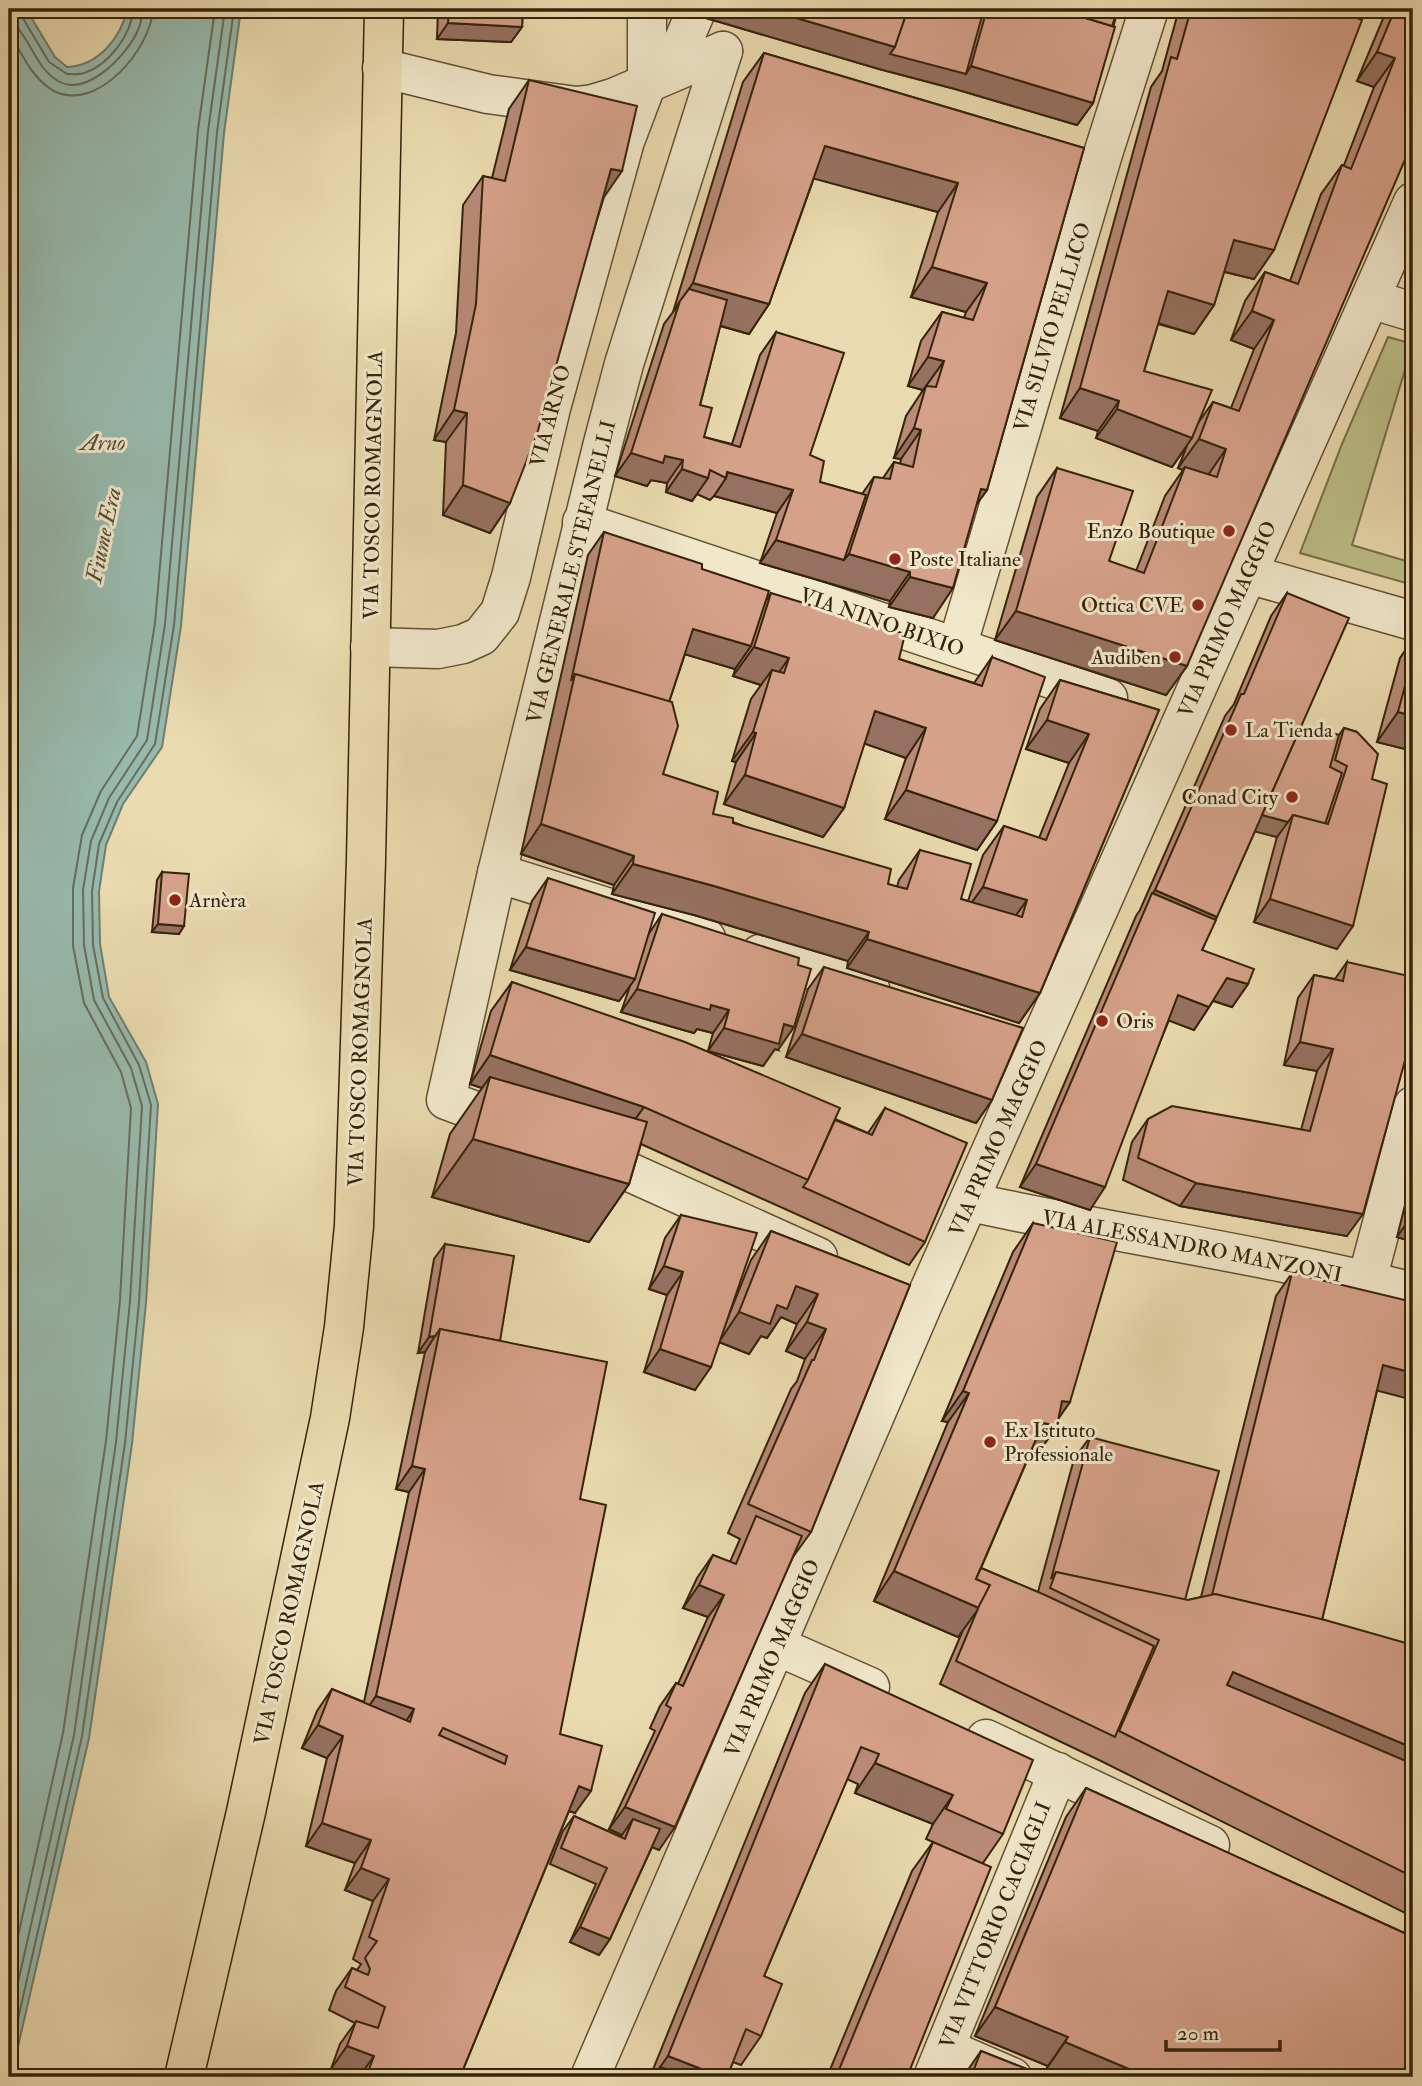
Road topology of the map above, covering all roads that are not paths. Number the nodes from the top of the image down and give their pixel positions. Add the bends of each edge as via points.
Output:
1 (384, 9) edge
2 (647, 9) edge
3 (697, 9) edge
4 (1149, 9) edge
5 (382, 68) junction
6 (659, 78) junction
7 (1413, 202) edge
8 (1370, 299) junction
9 (1413, 312) edge
10 (582, 522) junction
11 (1248, 574) junction
12 (1413, 621) edge
13 (370, 647) junction
14 (957, 647) junction
15 (1181, 723) junction
16 (497, 873) junction
17 (905, 999) edge
18 (1411, 1127) edge
19 (970, 1202) junction
20 (849, 1270) edge
21 (1367, 1280) junction
22 (886, 1287) edge
23 (1413, 1292) edge
24 (923, 1304) junction
25 (777, 1646) junction
26 (896, 1699) edge
27 (958, 1727) edge
28 (1058, 1772) junction
29 (1242, 1861) edge
30 (939, 2063) edge
31 (184, 2077) edge
32 (590, 2077) edge
33 (1012, 2077) edge

1 - 5 main road, VIA TOSCO ROMAGNOLA
2 - 6 street
3 - 6 street, VIA ARNO
4 - 14 street, VIA SILVIO PELLICO via 1087,153
5 - 6 street via 488,94 576,106 613,98
5 - 13 main road, VIA TOSCO ROMAGNOLA
6 - 10 street, VIA GENERALE STEFANELLI via 736,55 624,364
6 - 13 street, VIA ARNO via 630,123 500,612 481,636 463,644 438,649
7 - 8 street, VIA PRIMO MAGGIO
8 - 9 street
8 - 11 street, VIA PRIMO MAGGIO
10 - 14 street, VIA NINO BIXIO
10 - 16 street, VIA GENERALE STEFANELLI
11 - 12 street
11 - 15 street, VIA PRIMO MAGGIO
13 - 31 main road, VIA TOSCO ROMAGNOLA via 357,1182 344,1327 298,1572
14 - 15 street, VIA NINO BIXIO
15 - 19 street, VIA PRIMO MAGGIO via 1026,1037
16 - 17 street
16 - 20 street, VIA GENERALE STEFANELLI via 446,1100 576,1148
18 - 21 street
19 - 21 street, VIA ALESSANDRO MANZONI
19 - 24 street, VIA PRIMO MAGGIO
21 - 23 street, VIA ALESSANDRO MANZONI
22 - 24 street
24 - 25 street, VIA PRIMO MAGGIO
25 - 26 street
25 - 32 street, VIA PRIMO MAGGIO
27 - 28 street
28 - 29 street
28 - 30 street, VIA VITTORIO CACIAGLI
30 - 33 street

